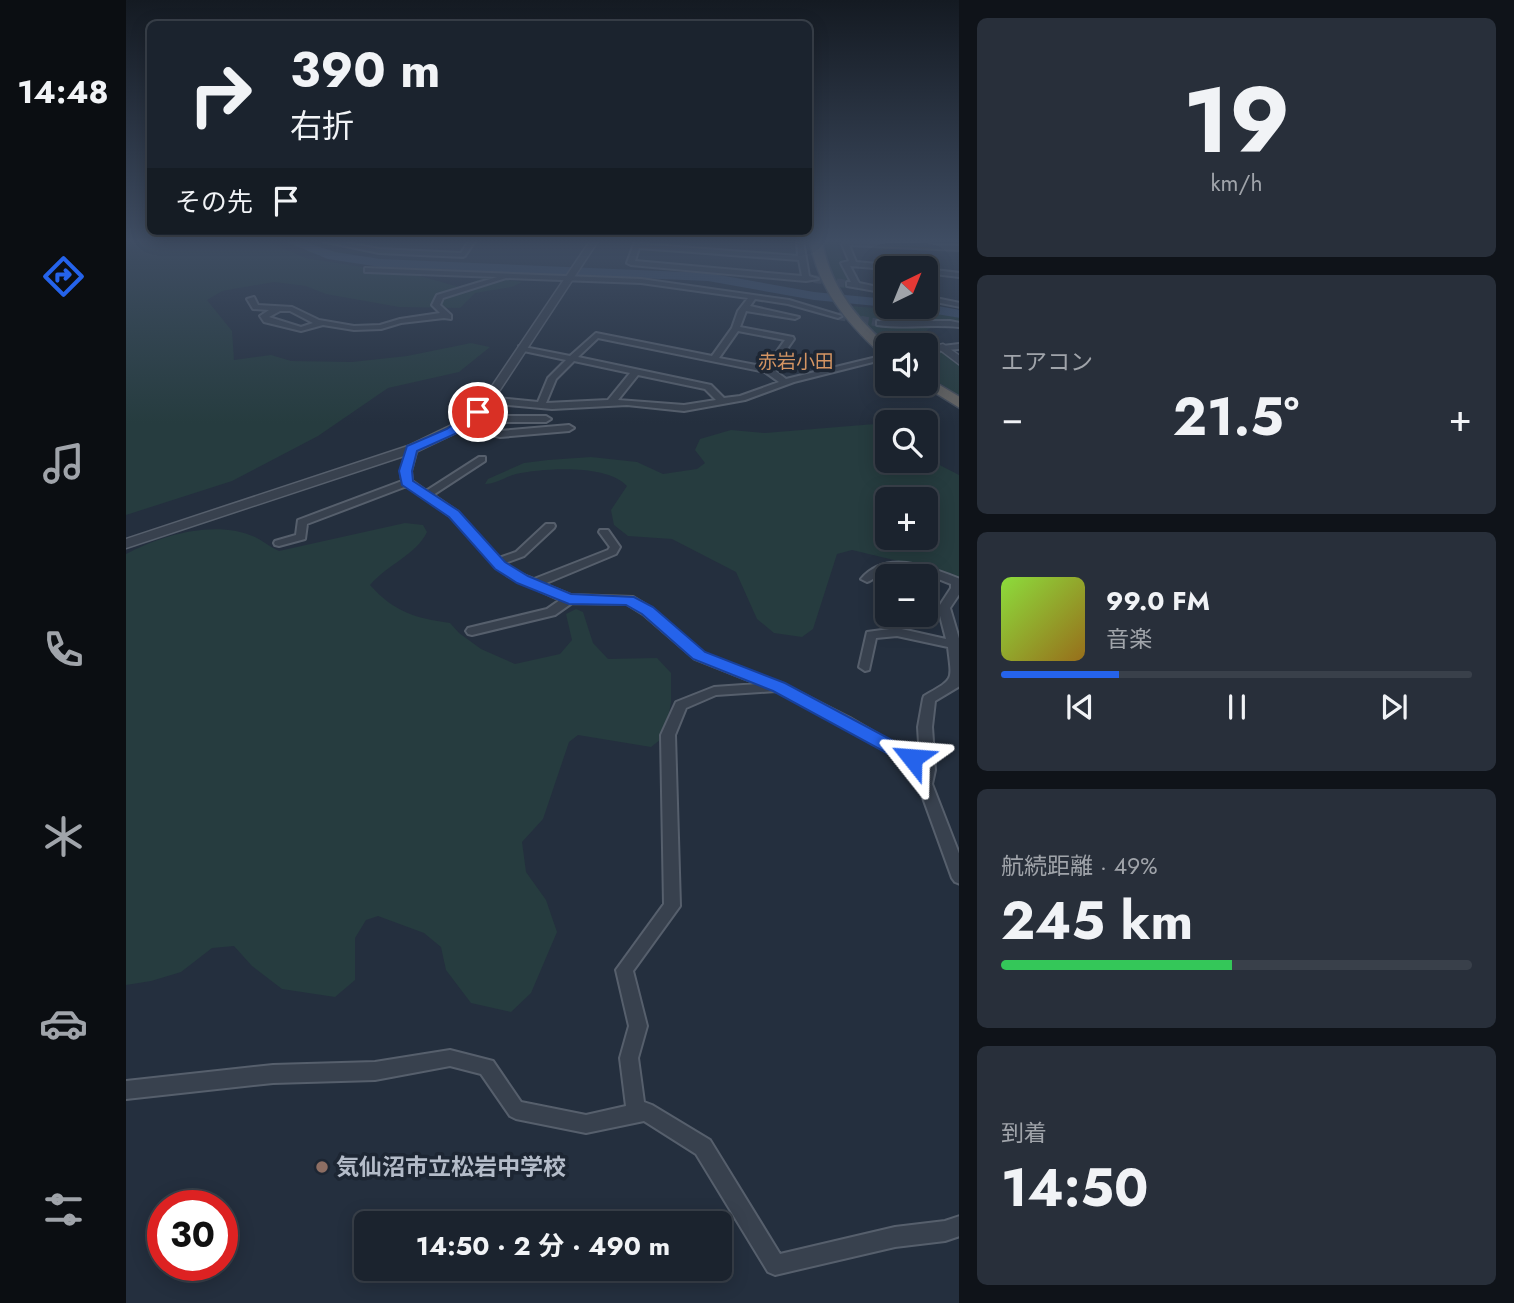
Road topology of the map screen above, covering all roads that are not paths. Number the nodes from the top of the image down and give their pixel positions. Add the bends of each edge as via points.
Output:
1 (253, 302) edge
2 (437, 302) edge
3 (553, 302) edge
4 (749, 302) edge
5 (788, 302) edge
6 (837, 302) edge
7 (745, 307) junction
8 (284, 308) junction
9 (843, 313) junction
10 (447, 316) joint
11 (795, 317) dead end
12 (322, 323) junction
13 (880, 323) tunnel mouth
14 (959, 325) edge
15 (736, 328) junction
16 (875, 345) edge
17 (959, 346) edge
18 (943, 347) junction
19 (522, 348) junction
20 (938, 348) edge
21 (875, 358) edge
22 (572, 359) junction
23 (714, 359) junction
24 (959, 362) edge
25 (768, 370) junction
26 (636, 372) junction
27 (785, 382) junction
28 (938, 390) edge
29 (488, 400) junction
30 (611, 402) junction
31 (723, 402) junction
32 (959, 404) edge
33 (541, 405) junction
34 (478, 412) junction
35 (546, 419) dead end
36 (462, 425) junction
37 (569, 428) dead end
38 (412, 449) junction
39 (482, 458) dead end
40 (407, 482) junction
41 (425, 496) junction
42 (550, 526) dead end
43 (604, 532) dead end
44 (279, 543) dead end
45 (126, 544) edge
46 (498, 562) junction
47 (867, 579) dead end
48 (533, 584) junction
49 (569, 599) junction
50 (472, 631) dead end
51 (953, 644) junction
52 (865, 667) dead end
53 (779, 687) junction
54 (928, 770) junction
55 (959, 878) edge
56 (126, 1090) edge
57 (636, 1113) junction
58 (959, 1226) edge

1 - 8 street via 258,307
2 - 10 street
3 - 19 street
4 - 7 street
5 - 9 street
6 - 9 highway
7 - 11 street
7 - 15 street
8 - 12 street
8 - 12 street via 264,316 301,329
9 - 16 highway
10 - 12 street via 367,328
13 - 14 street
15 - 23 street
15 - 25 street via 790,339
17 - 18 street
18 - 20 street
18 - 24 street
19 - 22 street
19 - 29 street
21 - 27 street
22 - 23 street via 596,335
22 - 26 street
22 - 33 street via 552,378
23 - 25 street
25 - 27 street
26 - 30 street
26 - 31 street via 708,387
27 - 31 street
28 - 32 highway
29 - 33 street
29 - 34 street
30 - 31 street via 684,408
30 - 33 street
34 - 35 street via 501,419
34 - 36 street
36 - 37 street via 500,434
36 - 38 street
38 - 40 street via 405,471
38 - 45 street
39 - 41 street
40 - 41 street
40 - 44 street via 302,522 301,537
41 - 46 street via 454,514
42 - 46 street via 520,554
43 - 48 street via 615,547 612,552
46 - 48 street
47 - 51 street via 890,565 956,582 944,608
48 - 49 street
49 - 50 street via 551,612
49 - 53 street via 629,600 699,656
51 - 52 street via 897,632 871,635
51 - 54 street via 958,674 954,684 929,699 925,727
53 - 54 street
53 - 57 street via 714,691 681,705 668,735 672,906 624,970 638,1026 629,1058
54 - 55 street via 925,784
56 - 57 street via 273,1074 375,1071 450,1058 487,1067 516,1110 586,1124
57 - 58 street via 646,1111 702,1147 775,1265

